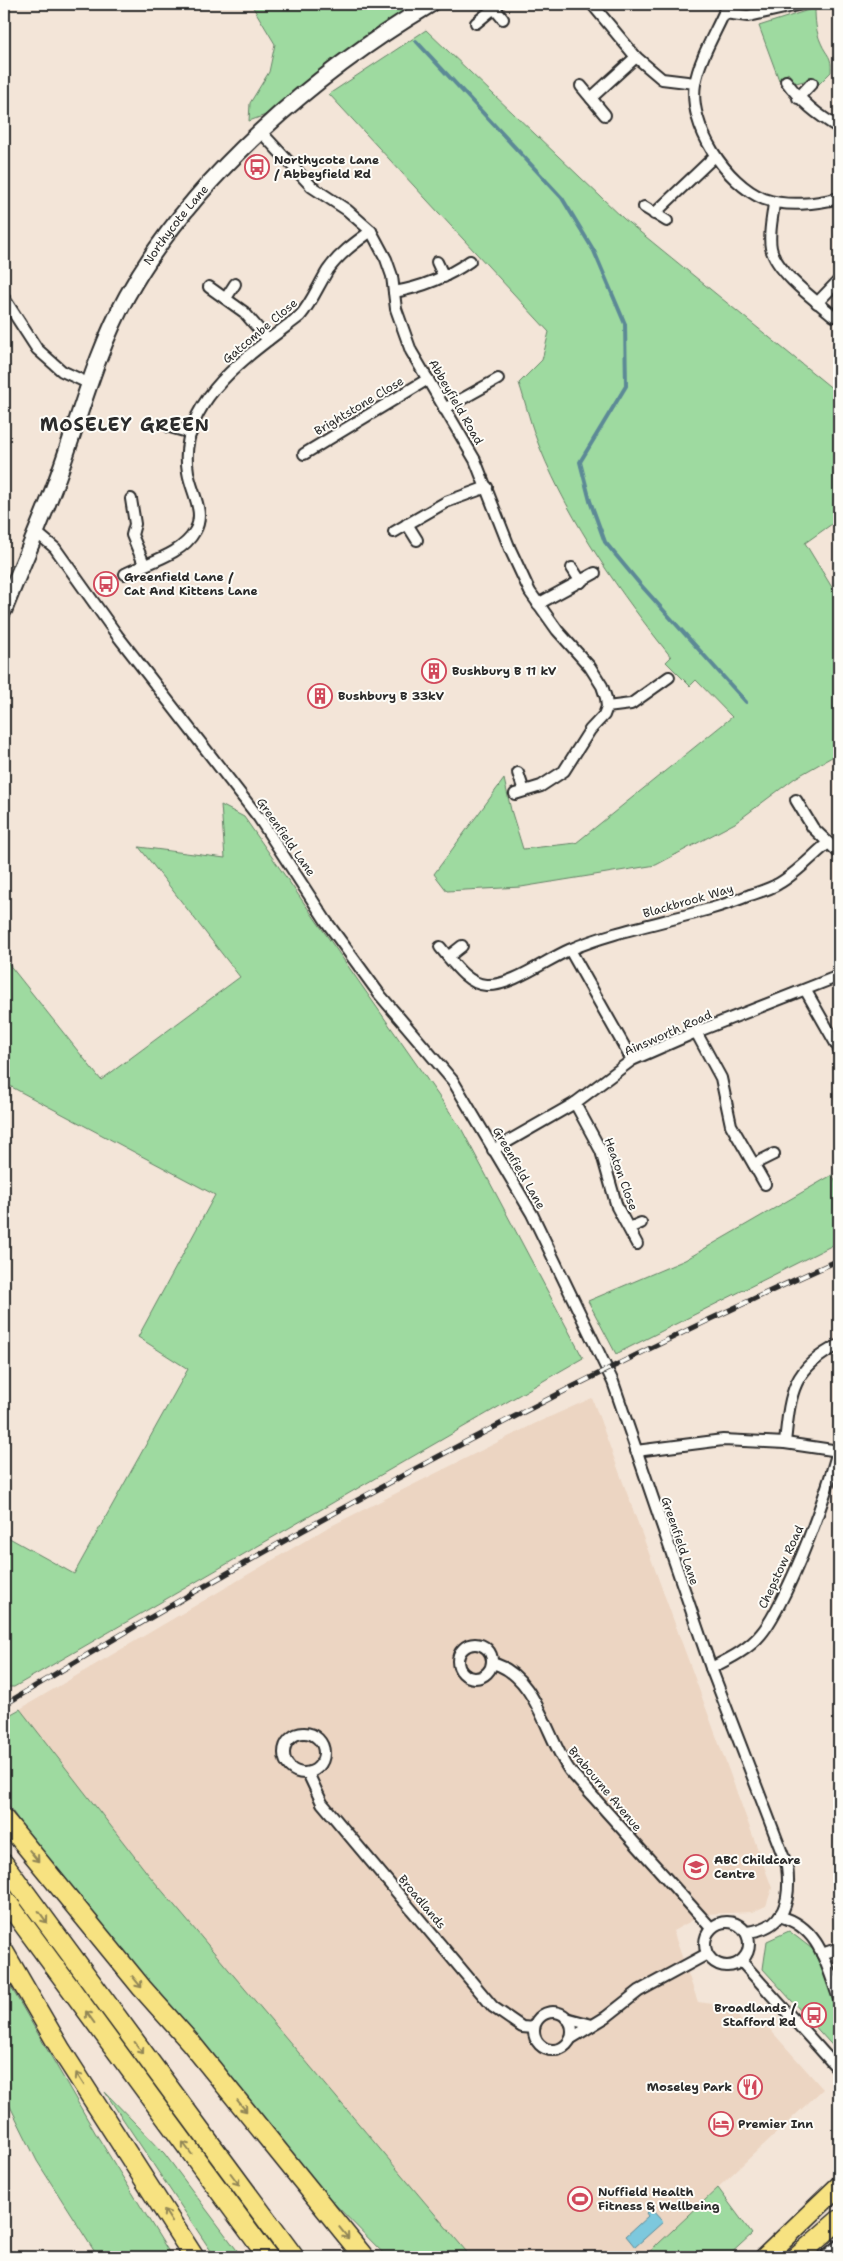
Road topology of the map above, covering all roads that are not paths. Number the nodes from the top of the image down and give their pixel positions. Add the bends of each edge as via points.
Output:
1 (432, 4) edge
2 (592, 4) edge
3 (802, 4) edge
4 (496, 6) edge
5 (724, 8) edge
6 (503, 19) dead end
7 (476, 23) dead end
8 (636, 57) junction
9 (786, 81) dead end
10 (695, 83) junction
11 (812, 83) dead end
12 (581, 86) dead end
13 (591, 98) junction
14 (798, 98) junction
15 (605, 115) dead end
16 (839, 128) edge
17 (262, 132) junction
18 (715, 156) junction
19 (839, 198) edge
20 (774, 202) junction
21 (644, 207) dead end
22 (654, 214) junction
23 (667, 220) dead end
24 (371, 231) junction
25 (470, 260) dead end
26 (437, 262) dead end
27 (444, 277) junction
28 (839, 280) edge
29 (235, 284) dead end
30 (209, 287) dead end
31 (394, 292) junction
32 (4, 298) edge
33 (226, 298) junction
34 (817, 302) junction
35 (834, 316) dead end
36 (268, 340) junction
37 (428, 379) junction
38 (498, 379) dead end
39 (90, 384) junction
40 (444, 409) junction
41 (170, 427) dead end
42 (191, 433) junction
43 (304, 454) dead end
44 (487, 487) junction
45 (131, 498) dead end
46 (407, 524) junction
47 (36, 532) junction
48 (394, 532) dead end
49 (417, 540) dead end
50 (144, 564) junction
51 (572, 568) dead end
52 (595, 573) dead end
53 (125, 574) dead end
54 (581, 582) junction
55 (538, 604) junction
56 (4, 610) edge
57 (669, 677) dead end
58 (607, 707) junction
59 (518, 773) dead end
60 (796, 800) dead end
61 (828, 843) junction
62 (839, 853) edge
63 (462, 946) dead end
64 (440, 948) dead end
65 (570, 950) junction
66 (448, 956) junction
67 (839, 976) edge
68 (806, 991) junction
69 (696, 1032) junction
70 (839, 1050) edge
71 (632, 1060) junction
72 (574, 1103) junction
73 (494, 1150) junction
74 (774, 1154) dead end
75 (754, 1164) junction
76 (765, 1184) dead end
77 (641, 1222) dead end
78 (629, 1228) junction
79 (637, 1244) dead end
80 (839, 1345) edge
81 (785, 1443) junction
82 (636, 1450) junction
83 (838, 1451) edge
84 (492, 1663) dead end
85 (711, 1668) junction
86 (308, 1773) junction
87 (4, 1819) edge
88 (4, 1864) edge
89 (4, 1898) edge
90 (779, 1916) junction
91 (711, 1928) junction
92 (746, 1932) junction
93 (839, 1948) edge
94 (4, 1952) edge
95 (707, 1954) junction
96 (822, 1954) junction
97 (741, 1961) junction
98 (839, 1999) edge
99 (566, 2018) junction
100 (592, 2025) junction
101 (534, 2028) junction
102 (570, 2039) junction
103 (839, 2070) edge
104 (839, 2171) edge
105 (839, 2186) edge
106 (839, 2202) edge
107 (839, 2220) edge
108 (787, 2236) junction
109 (839, 2245) edge
110 (194, 2257) edge
111 (268, 2257) edge
112 (294, 2257) edge
113 (364, 2257) edge
114 (765, 2257) edge
115 (796, 2257) edge
116 (827, 2257) edge

1 - 17 street, Northycote Lane via 332,72
2 - 8 street
3 - 5 street via 748,16
4 - 6 street
4 - 7 street
5 - 10 street
8 - 10 street via 662,79
8 - 13 street
9 - 14 street
10 - 18 street via 698,121
11 - 14 street
12 - 13 street
13 - 15 street
14 - 16 street
17 - 24 street, Abbeyfield Road via 312,187
17 - 39 street, Northycote Lane via 209,184 144,266 112,326
18 - 20 street via 752,192
18 - 22 street
19 - 20 street via 794,204
20 - 34 street via 770,233 772,250 779,266
21 - 22 street
22 - 23 street
24 - 31 street, Abbeyfield Road via 386,259
24 - 36 street, Gatcombe Close via 328,270 308,308
25 - 27 street
26 - 27 street
27 - 31 street via 424,286
28 - 34 street
29 - 33 street
30 - 33 street
31 - 37 street, Abbeyfield Road via 403,332
32 - 39 street via 37,349 62,371
33 - 36 street via 244,312
34 - 35 street
36 - 42 street, Gatcombe Close via 228,374 202,408
37 - 40 street, Abbeyfield Road
37 - 43 street, Brightstone Close
38 - 40 street
39 - 47 street, Northycote Lane
40 - 44 street, Abbeyfield Road
41 - 42 street
42 - 50 street, Gatcombe Close via 186,464 200,513 199,524 190,540
44 - 46 street via 446,502
44 - 55 street, Abbeyfield Road via 510,549
45 - 50 street via 135,524 132,535
46 - 48 street
46 - 49 street
47 - 56 street, Northycote Lane
47 - 73 street, Greenfield Lane via 55,548 117,635 259,818 326,921 380,995 454,1081
50 - 53 street, Gatcombe Close
51 - 54 street
52 - 54 street
54 - 55 street
55 - 58 street, Abbeyfield Road via 590,667 602,686
57 - 58 street via 631,704
58 - 59 street via 564,771 541,786 519,792
60 - 61 street via 813,828
61 - 62 street
61 - 65 street, Blackbrook Way via 779,884 725,906
63 - 66 street
64 - 66 street, Blackbrook Way
65 - 66 street, Blackbrook Way via 509,980 486,986 475,983
65 - 71 street
67 - 68 street, Ainsworth Road
68 - 69 street, Ainsworth Road
68 - 70 street
69 - 71 street, Ainsworth Road
69 - 75 street via 721,1078 732,1124
71 - 72 street, Ainsworth Road
72 - 73 street, Ainsworth Road
72 - 78 street, Heaton Close via 601,1150 618,1207
73 - 82 street, Greenfield Lane via 532,1214 606,1366
74 - 75 street
75 - 76 street
77 - 78 street, Heaton Close
78 - 79 street, Heaton Close
80 - 81 street via 809,1363 802,1372 792,1394
81 - 82 street via 723,1440
81 - 83 street
82 - 85 street, Greenfield Lane
83 - 85 street, Chepstow Road via 821,1510 775,1613 761,1634 738,1654
84 - 91 street, Brabourne Avenue via 519,1678 535,1701 556,1749 570,1771
85 - 90 street, Greenfield Lane via 786,1866 788,1898
86 - 86 street via 290,1768 284,1757 285,1744 298,1733 317,1736 324,1747 320,1766
86 - 101 street, Broadlands via 322,1803 493,2007 522,2027
87 -> 113 highway
88 -> 112 highway
111 -> 89 highway
90 - 92 street via 772,1924
90 - 96 street via 794,1920 813,1938
91 - 92 street via 730,1922
91 - 95 street via 705,1940
92 - 97 street via 749,1944
93 - 96 street
110 -> 94 highway via 61,2050
95 - 97 street via 722,1965
95 - 100 street via 640,1991
96 - 98 street
97 - 103 street
99 - 100 street
99 - 101 street via 550,2012 537,2021
99 - 102 street via 572,2029
100 - 102 street
101 - 102 street via 536,2039 545,2048 561,2048
104 - 108 highway
105 - 108 highway
106 - 108 highway
107 - 115 highway
108 - 114 highway
109 - 116 street

